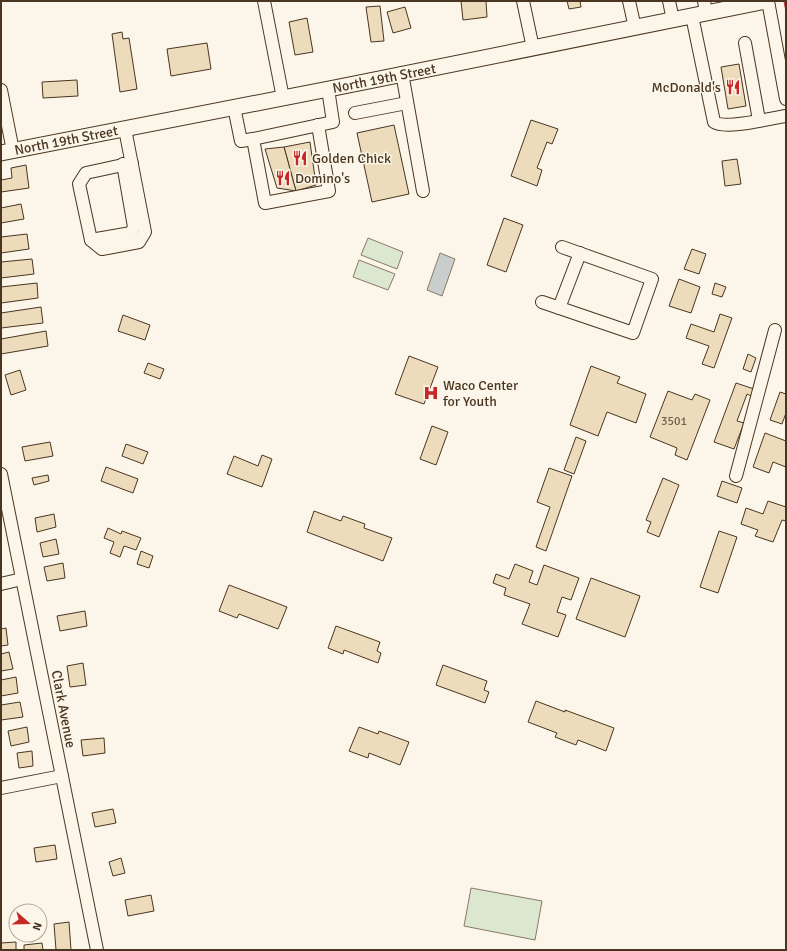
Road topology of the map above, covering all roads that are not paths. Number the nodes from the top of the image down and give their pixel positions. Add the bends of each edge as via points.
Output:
1 (264, 1) edge
2 (523, 1) edge
3 (630, 1) edge
4 (669, 1) edge
5 (767, 1) edge
6 (742, 3) edge
7 (701, 10) edge
8 (673, 20) junction
9 (634, 28) junction
10 (745, 43) dead end
11 (533, 48) junction
12 (402, 73) junction
13 (328, 89) junction
14 (1, 90) edge
15 (283, 98) junction
16 (786, 99) edge
17 (407, 103) junction
18 (234, 107) junction
19 (356, 113) dead end
20 (786, 116) edge
21 (759, 120) junction
22 (318, 125) junction
23 (125, 128) junction
24 (253, 139) junction
25 (7, 152) edge
26 (128, 164) junction
27 (423, 191) dead end
28 (562, 247) dead end
29 (580, 253) junction
30 (542, 302) dead end
31 (559, 308) junction
32 (775, 330) dead end
33 (1, 474) edge
34 (736, 476) dead end
35 (22, 579) junction
36 (1, 584) edge
37 (62, 776) junction
38 (1, 788) edge
39 (98, 950) edge

1 - 15 street
2 - 11 street
3 - 9 street
4 - 8 street
5 - 6 main road, North 19th Street
5 - 16 street
6 - 7 main road, North 19th Street
7 - 8 main road, North 19th Street
7 - 21 street via 714,122 728,126
8 - 9 main road, North 19th Street
9 - 11 main road, North 19th Street
10 - 21 street
11 - 12 main road, North 19th Street
12 - 13 main road, North 19th Street
12 - 17 street
13 - 15 main road, North 19th Street
13 - 22 street via 334,122
14 - 25 street
15 - 18 main road, North 19th Street
17 - 19 street
17 - 27 street
18 - 23 main road, North 19th Street
18 - 24 street via 241,141
20 - 21 street
22 - 24 street
22 - 24 street via 329,191 265,203
23 - 25 main road, North 19th Street
23 - 26 street
26 - 26 street via 145,232 139,242 102,249 91,240 79,184 86,173
28 - 29 street
29 - 31 street
29 - 31 street via 652,279 633,333
30 - 31 street
32 - 34 street
33 - 35 street, Clark Avenue
35 - 36 street
35 - 37 street, Clark Avenue
37 - 38 street
37 - 39 street, Clark Avenue

